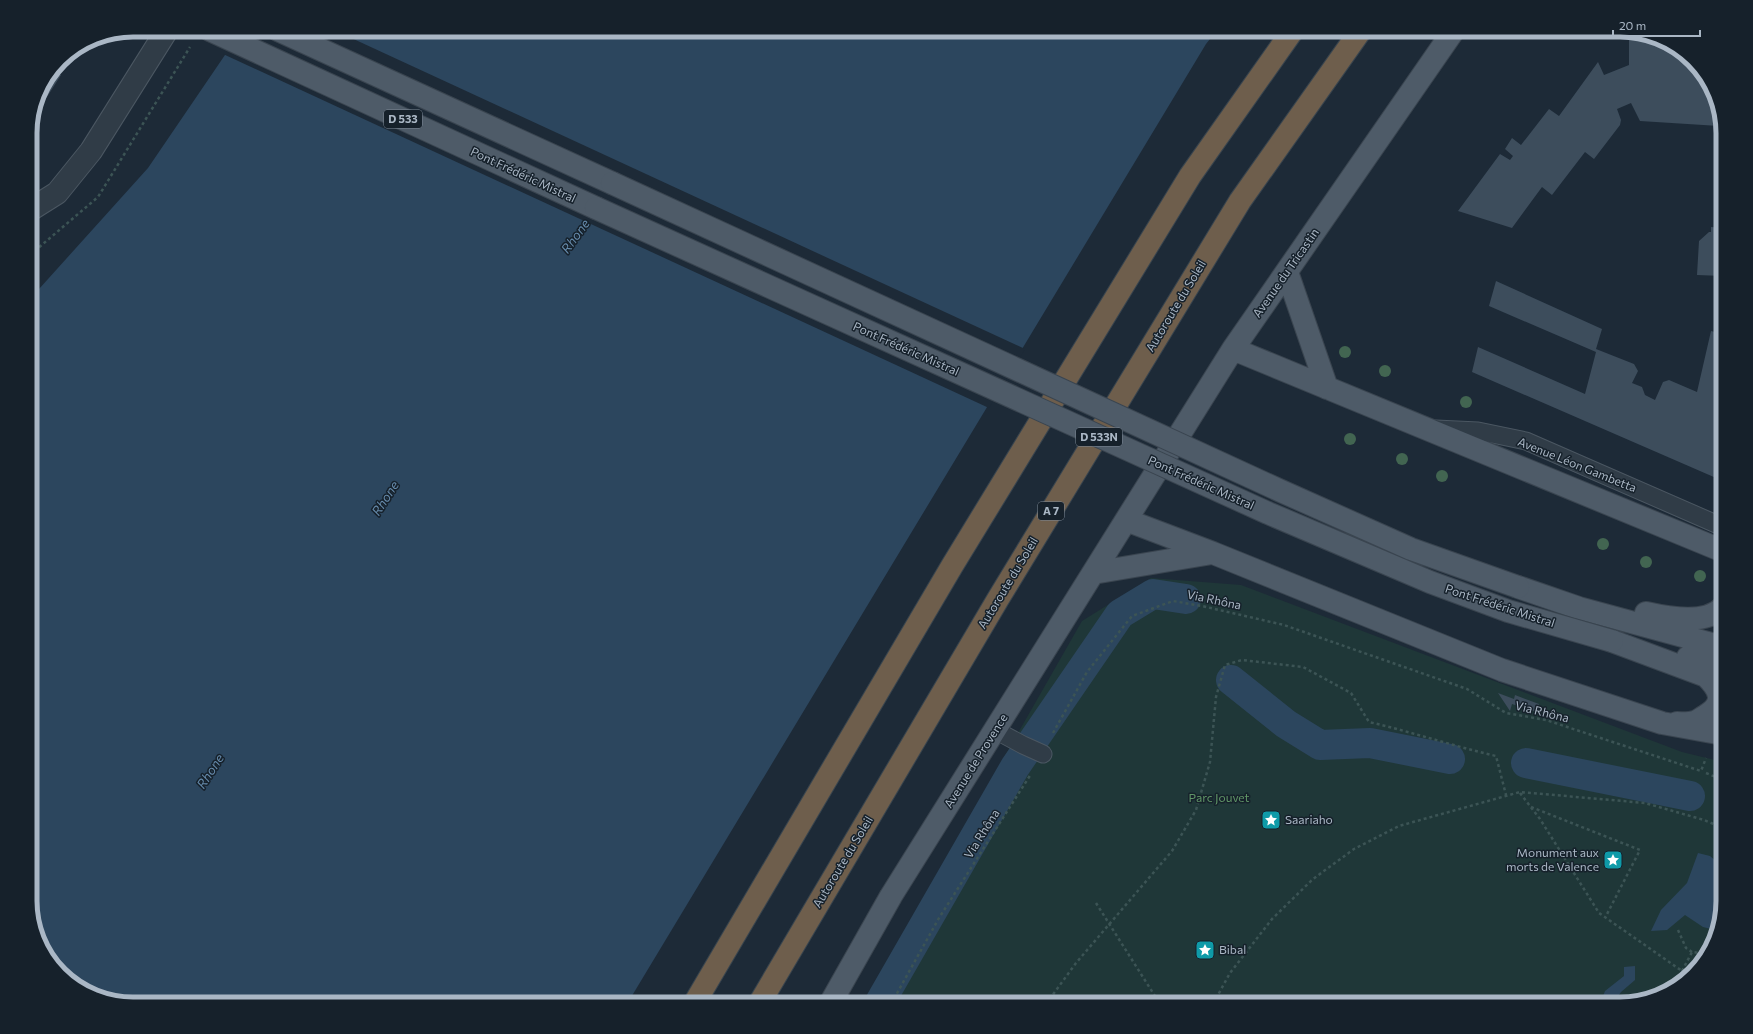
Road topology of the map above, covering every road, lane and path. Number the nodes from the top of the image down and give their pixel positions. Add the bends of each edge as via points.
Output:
1 (163, 37) edge
2 (225, 37) edge
3 (293, 37) edge
4 (1288, 37) edge
5 (1356, 37) edge
6 (1449, 37) edge
7 (612, 183) joint
8 (37, 206) edge
9 (596, 208) joint
10 (1287, 272) junction
11 (1233, 349) junction
12 (1327, 388) junction
13 (1425, 428) junction
14 (1126, 520) junction
15 (1716, 524) edge
16 (1716, 550) edge
17 (1212, 553) junction
18 (1093, 573) junction
19 (1518, 587) junction
20 (1716, 614) edge
21 (1716, 645) edge
22 (1716, 674) edge
23 (1716, 708) edge
24 (1662, 723) junction
25 (995, 730) junction
26 (1716, 733) edge
27 (1043, 754) junction
28 (1701, 771) dead end
29 (1706, 773) dead end
30 (1716, 777) edge
31 (1520, 792) junction
32 (1506, 795) junction
33 (1531, 807) junction
34 (1716, 825) edge
35 (1096, 903) dead end
36 (1605, 918) junction
37 (1109, 924) junction
38 (1678, 930) dead end
39 (1692, 952) junction
40 (1700, 953) edge
41 (1682, 971) joint
42 (698, 997) edge
43 (763, 997) edge
44 (834, 997) edge
45 (895, 997) edge
46 (1051, 997) edge
47 (1156, 997) edge
48 (1216, 997) edge

1 - 8 street via 91,151 57,193
2 - 9 main road, Pont Frédéric Mistral / D 533
3 - 7 main road, Pont Frédéric Mistral / D 533
4 - 42 highway via 1190,176 948,572
5 - 43 highway, Autoroute du Soleil / A 7 via 1240,201 994,606
6 - 10 main road, Avenue du Tricastin
7 - 19 main road, Pont Frédéric Mistral / D 533N, bridge via 1411,549
9 - 22 main road, Pont Frédéric Mistral / D 533N, bridge via 1268,514 1430,582 1508,611 1612,641 1707,661
10 - 11 main road, Avenue du Tricastin
10 - 12 main road
11 - 12 main road
11 - 14 main road, Avenue du Tricastin
12 - 13 main road
13 - 15 lane, Avenue Léon Gambetta via 1478,431 1526,441
13 - 16 main road
14 - 17 main road
14 - 18 main road, Avenue de Provence
17 - 18 main road
17 - 24 main road via 1502,670
18 - 25 main road, Avenue de Provence
19 - 20 main road via 1663,617 1694,619
19 - 21 main road via 1579,608
23 - 24 main road via 1694,722
24 - 26 main road
25 - 27 lane
25 - 44 main road, Avenue de Provence via 891,896
27 - 28 path, Via Rhôna via 1087,672 1132,616 1173,601 1284,625 1466,689 1506,713 1546,720
27 - 45 path, Via Rhôna via 939,918
29 - 30 path
31 - 32 path
31 - 33 path
31 - 34 path via 1645,802
32 - 37 path via 1496,756 1369,722 1351,694 1303,667 1242,660 1225,665 1216,697 1210,762 1196,810 1172,851
32 - 48 path via 1399,826 1354,849 1313,879 1272,919 1230,973
33 - 36 path via 1599,913
33 - 36 path via 1640,850
35 - 37 path
36 - 41 path
37 - 46 path
37 - 47 path
38 - 39 path via 1686,948
39 - 40 path
39 - 41 path

